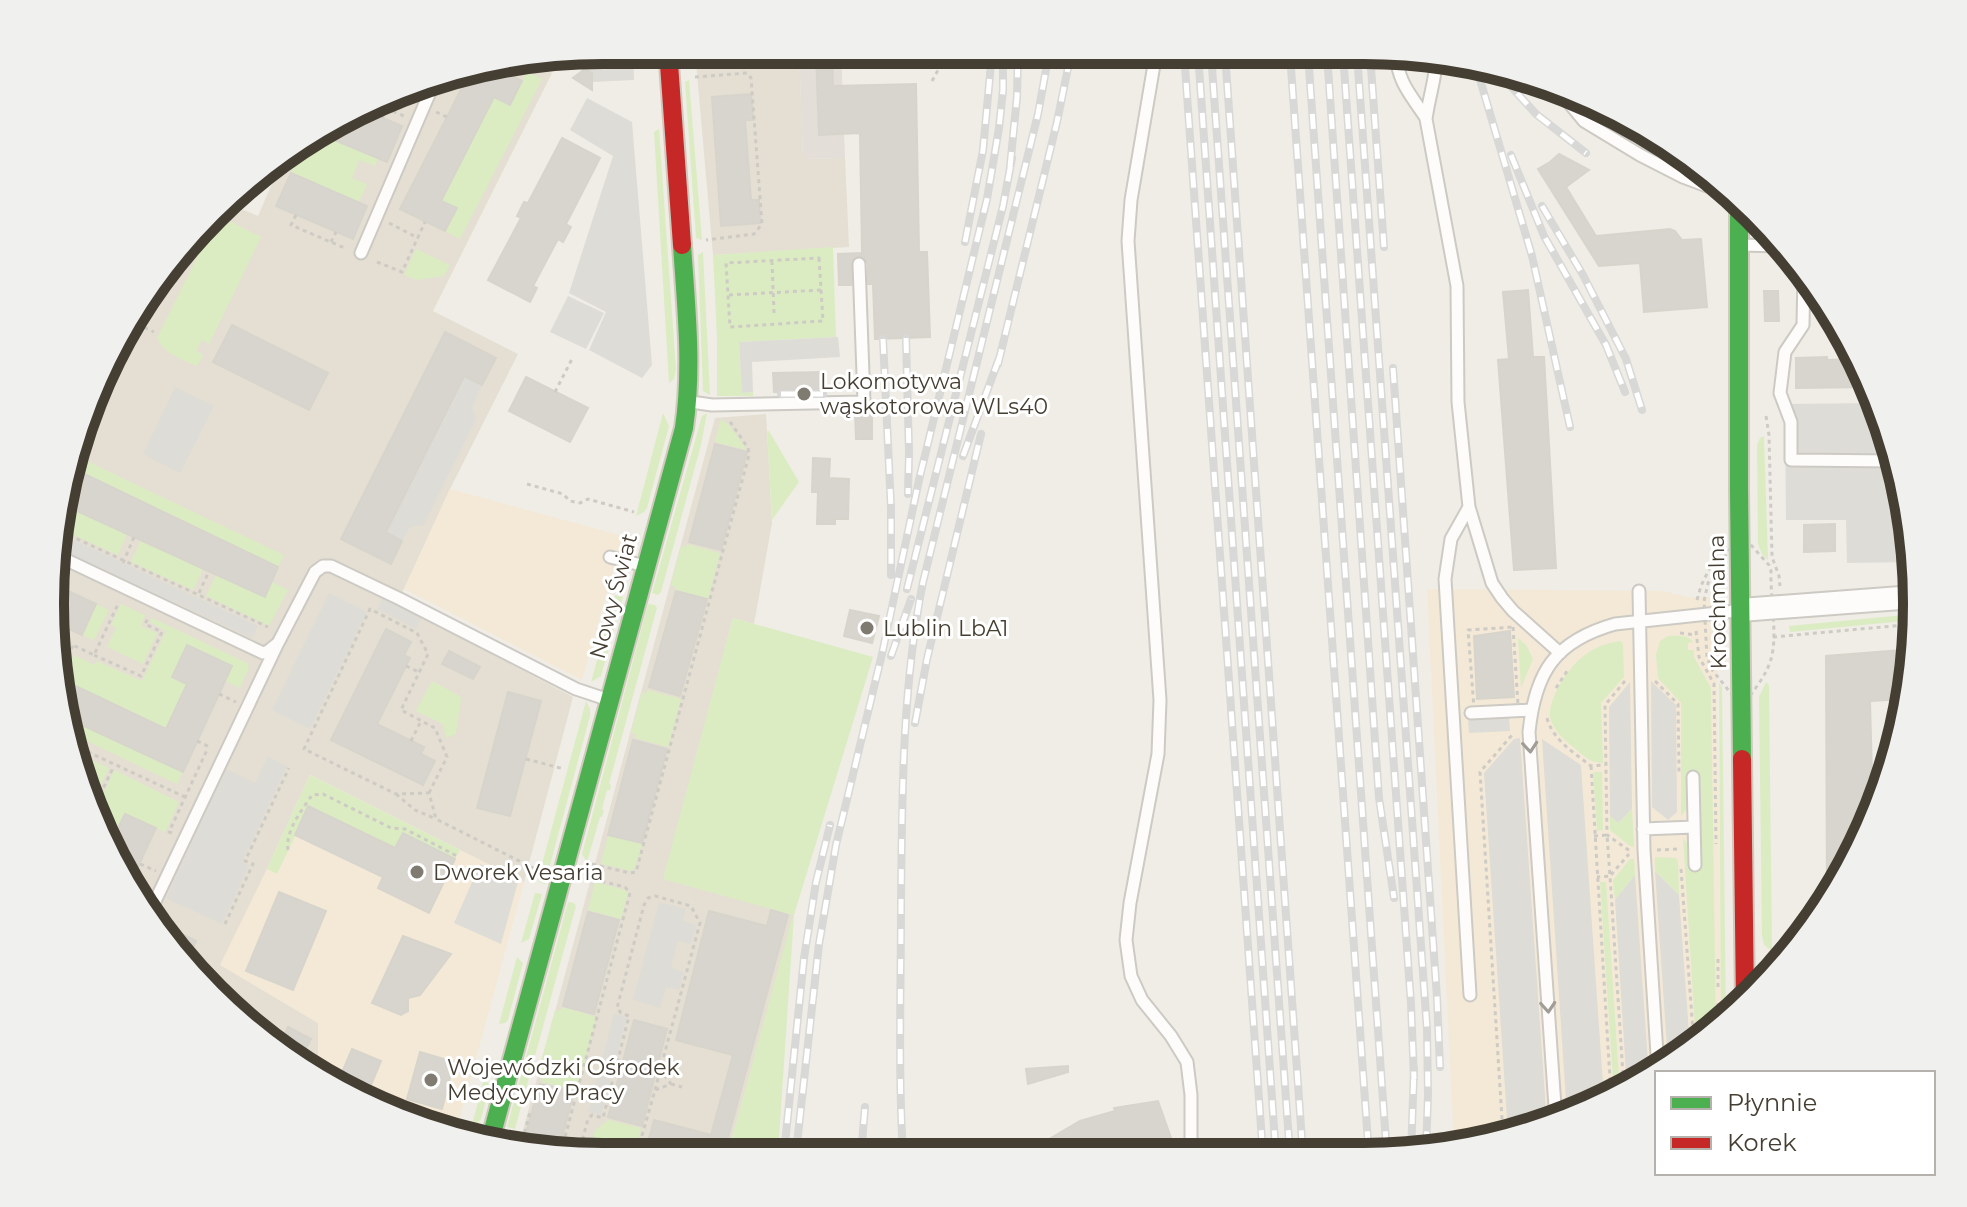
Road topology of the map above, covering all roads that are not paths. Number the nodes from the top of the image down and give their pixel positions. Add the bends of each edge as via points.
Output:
1 (669, 64) edge
2 (1154, 64) edge
3 (1398, 65) edge
4 (1436, 69) edge
5 (429, 93) edge
6 (1571, 106) edge
7 (1426, 119) junction
8 (1703, 185) edge
9 (1739, 217) edge
10 (1740, 245) junction
11 (1767, 246) edge
12 (361, 253) dead end
13 (859, 264) dead end
14 (1804, 292) edge
15 (688, 402) junction
16 (1884, 461) edge
17 (1469, 507) junction
18 (610, 557) dead end
19 (66, 560) edge
20 (646, 566) junction
21 (1639, 591) dead end
22 (1903, 598) edge
23 (1741, 610) junction
24 (1639, 622) junction
25 (276, 633) junction
26 (1560, 653) junction
27 (610, 700) junction
28 (1531, 710) junction
29 (1471, 713) dead end
30 (1693, 777) dead end
31 (1694, 827) junction
32 (1643, 829) junction
33 (1695, 865) dead end
34 (154, 902) edge
35 (1745, 985) edge
36 (1470, 995) dead end
37 (1657, 1056) edge
38 (1555, 1107) edge
39 (493, 1132) edge
40 (1191, 1143) edge

1 - 15 street, Nowy Świat via 690,363
2 - 40 lane via 1128,241 1160,700 1158,754 1126,940 1131,976 1142,1000 1187,1062
3 - 7 lane via 1401,84
4 - 7 lane
5 - 12 lane
6 - 8 lane via 1584,121 1640,155
7 - 17 lane via 1457,286 1458,402
9 - 10 street, Krochmalna
10 - 11 lane
10 - 23 street, Krochmalna
13 - 15 lane via 864,402
14 - 16 lane via 1803,325 1785,352 1780,393 1791,422 1791,460
15 - 20 street, Nowy Świat
17 - 26 lane via 1492,583 1513,611
17 - 36 lane via 1451,539 1445,579
18 - 20 lane
19 - 25 lane via 263,653 273,648
20 - 27 street, Nowy Świat
21 - 24 lane
22 - 23 street
23 - 24 lane
23 - 35 street, Krochmalna
24 - 26 lane via 1585,634
24 - 32 lane
25 - 27 lane via 315,572 331,566 568,685
25 - 34 lane
26 - 28 lane via 1543,674
27 - 39 street, Nowy Świat
28 - 29 lane
28 -> 38 lane
30 - 31 lane
31 - 32 lane
31 - 33 lane
32 - 37 lane

